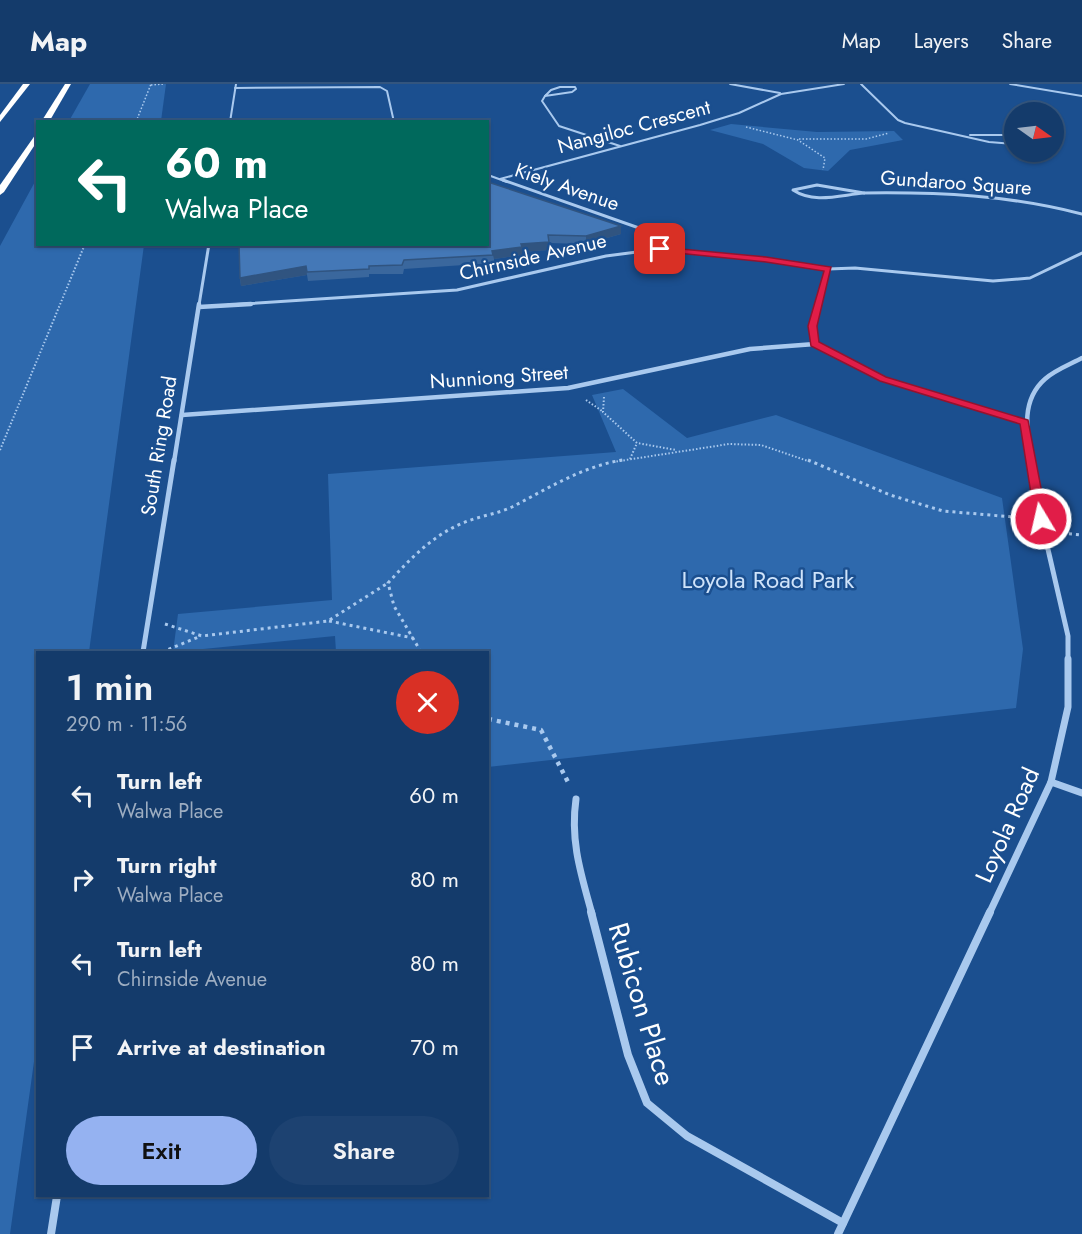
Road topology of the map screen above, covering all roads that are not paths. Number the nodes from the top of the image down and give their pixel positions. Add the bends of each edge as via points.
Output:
1 (27, 84) edge
2 (68, 84) edge
3 (730, 84) edge
4 (844, 84) edge
5 (861, 84) edge
6 (1010, 84) edge
7 (236, 86) edge
8 (781, 94) junction
9 (544, 96) junction
10 (1082, 96) edge
11 (0, 120) edge
12 (46, 120) edge
13 (230, 120) edge
14 (394, 120) edge
15 (964, 135) junction
16 (1004, 135) edge
17 (36, 136) edge
18 (1004, 143) edge
19 (622, 147) junction
20 (489, 175) edge
21 (500, 179) junction
22 (0, 192) edge
23 (864, 193) junction
24 (1082, 214) edge
25 (209, 246) edge
26 (660, 249) junction
27 (1082, 253) edge
28 (828, 269) junction
29 (199, 307) junction
30 (815, 344) junction
31 (1082, 358) edge
32 (182, 415) junction
33 (1025, 422) junction
34 (143, 651) edge
35 (1051, 782) junction
36 (1082, 793) edge
37 (576, 799) road end
38 (57, 1197) edge
39 (843, 1223) junction
40 (51, 1234) edge
41 (838, 1234) edge

1 - 11 highway
2 - 12 highway
3 - 8 street
4 - 8 street, Nangiloc Crescent
5 - 15 street via 898,120
6 - 10 street
7 - 13 street
7 - 14 street via 380,87 387,91
8 - 19 street, Nangiloc Crescent via 739,113
9 - 9 street via 572,92 576,89 557,87
9 - 19 street via 542,101 559,126
15 - 16 street
15 - 18 street
17 - 22 highway
19 - 21 street, Nangiloc Crescent
20 - 21 street, Kiely Avenue
21 - 26 street, Kiely Avenue via 656,234
23 - 23 street, Gundaroo Square via 817,185 793,190 822,197
23 - 24 street, Gundaroo Square via 1001,197
25 - 29 street, South Ring Road
26 - 28 street, Chirnside Avenue
26 - 29 street, Chirnside Avenue via 606,256 457,290
27 - 28 street, Chirnside Avenue via 1030,278 1013,281
28 - 30 street via 812,326
29 - 32 street, South Ring Road
30 - 32 street, Nunniong Street via 750,350 568,388
30 - 33 street via 883,379
31 - 33 street, Loyola Road via 1045,379 1031,399
32 - 34 street, South Ring Road
33 - 35 street, Loyola Road via 1041,519 1068,636 1068,707
35 - 36 street
35 - 39 street, Loyola Road
37 - 39 street, Rubicon Place via 574,845 628,1055 647,1103 687,1136
38 - 40 street
39 - 41 street, Loyola Road

